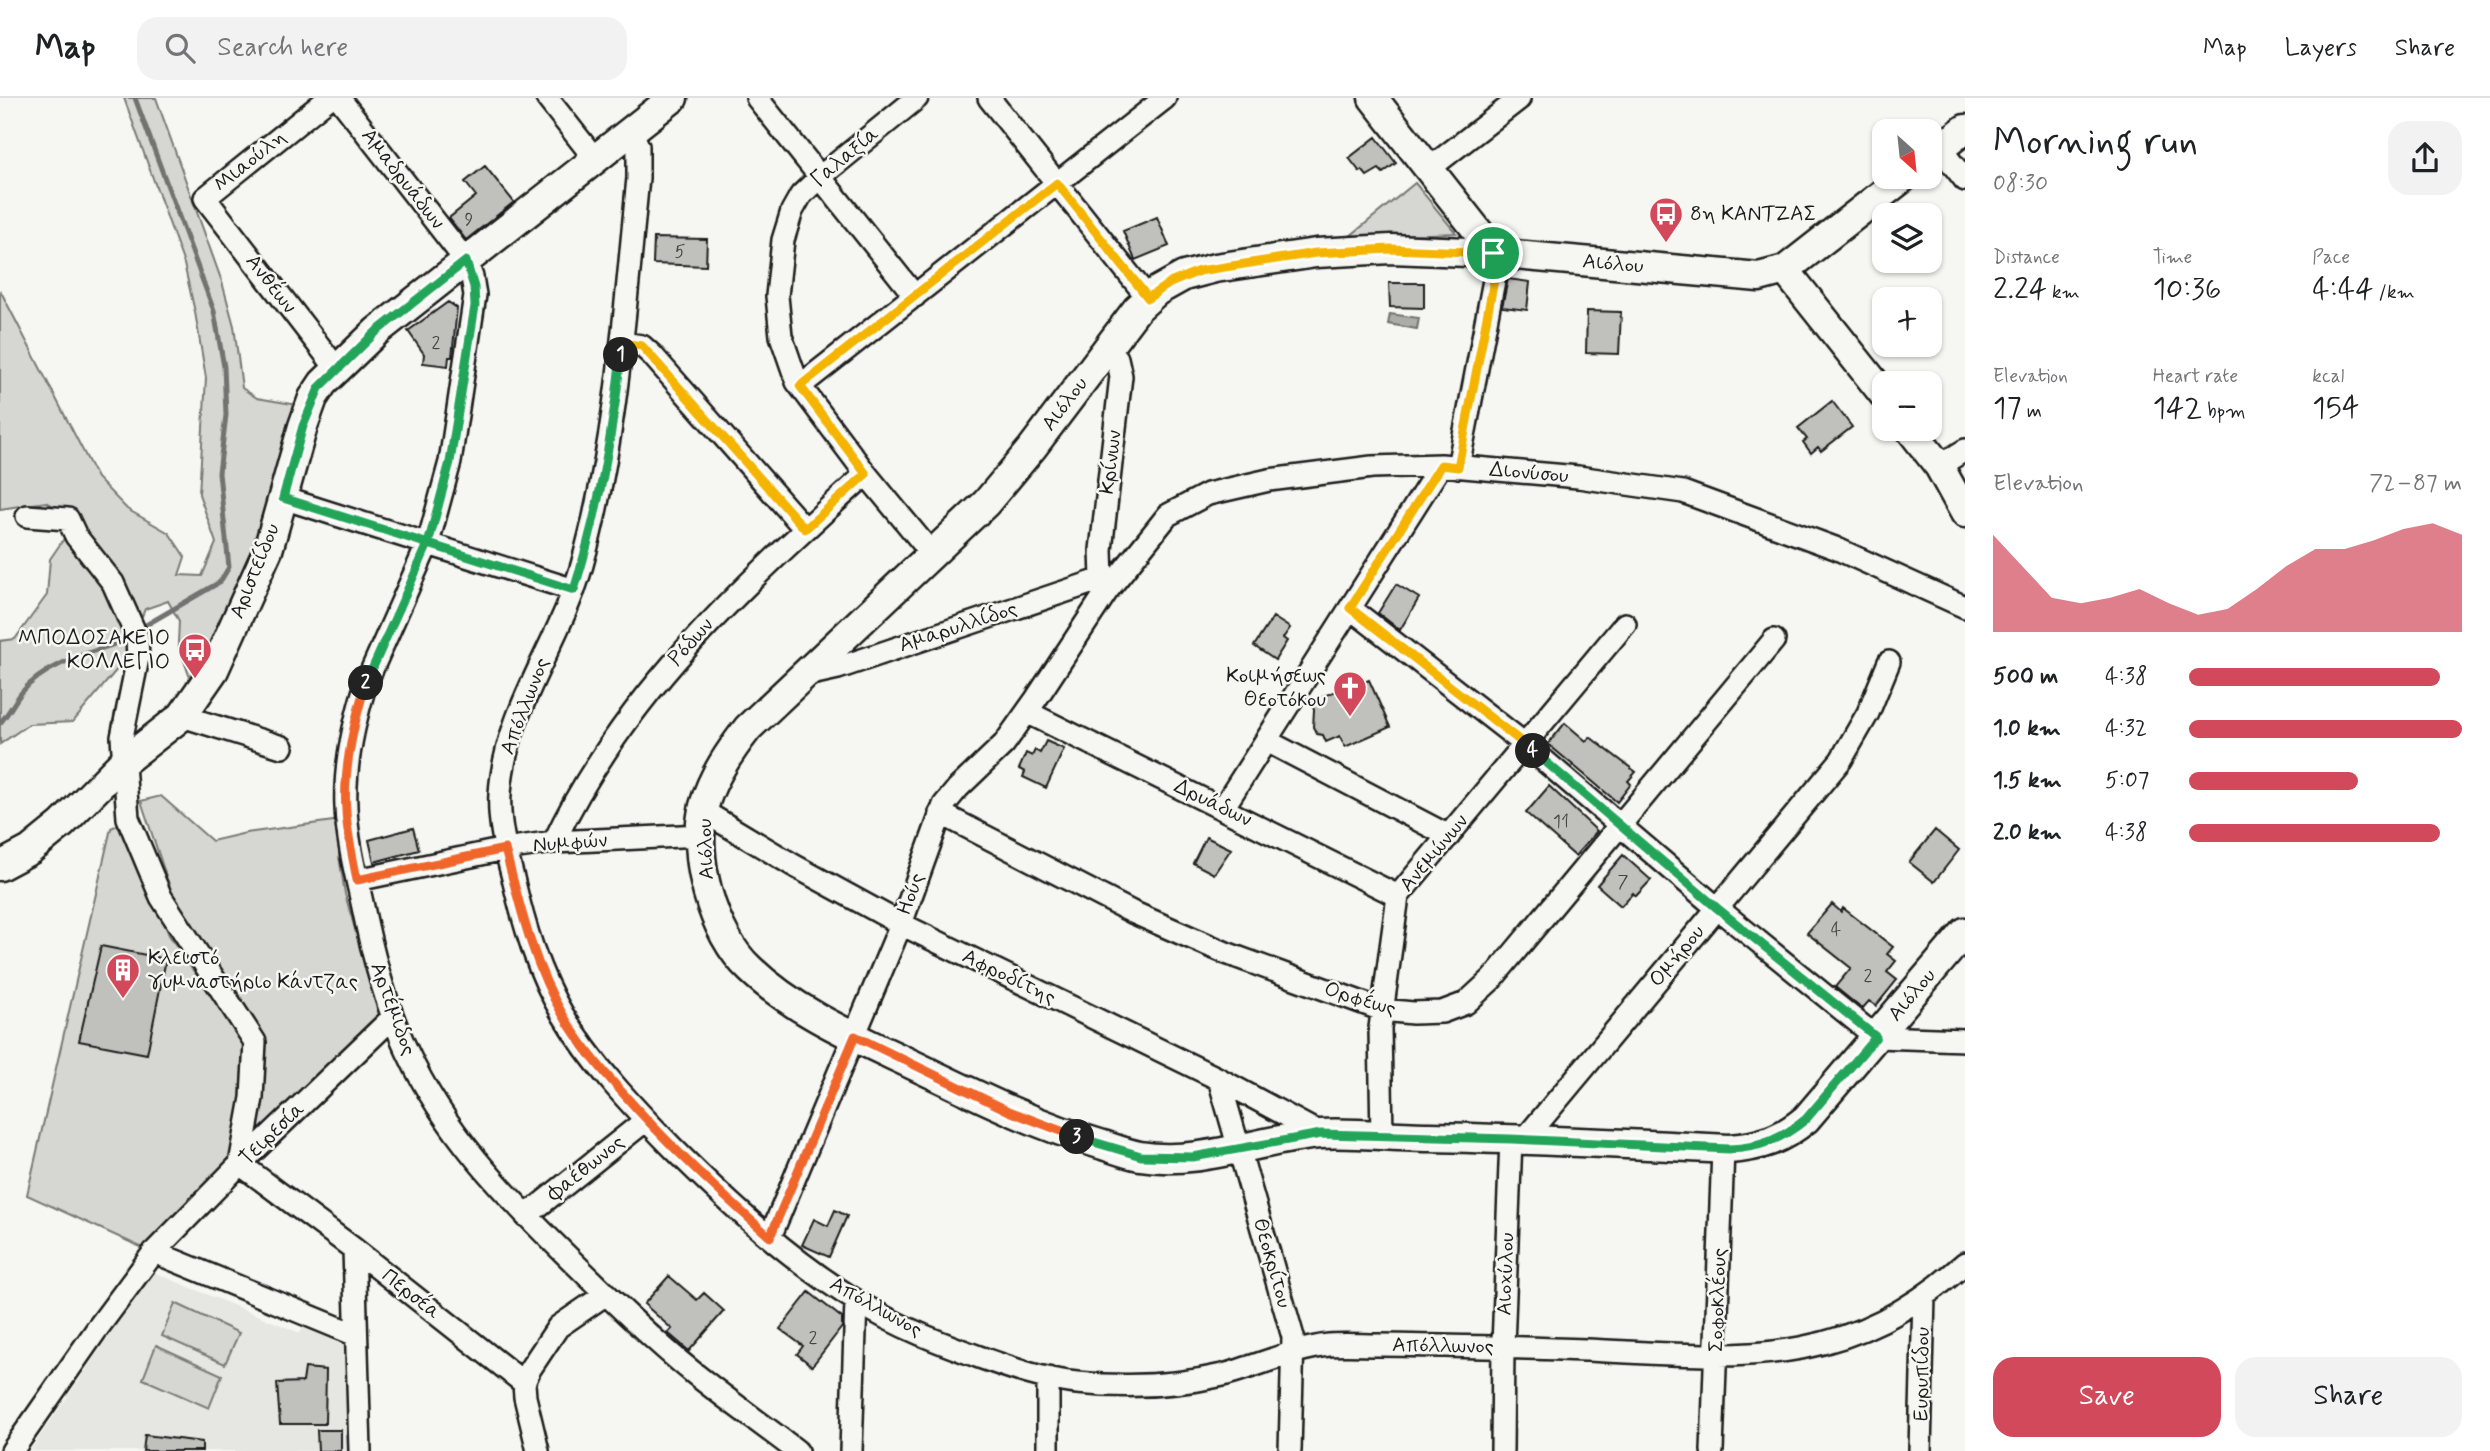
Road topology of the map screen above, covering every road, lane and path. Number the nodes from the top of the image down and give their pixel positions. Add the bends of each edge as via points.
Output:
1 (329, 98) edge
2 (340, 98) edge
3 (547, 98) edge
4 (673, 98) edge
5 (757, 98) edge
6 (917, 98) edge
7 (989, 98) edge
8 (1165, 98) edge
9 (1373, 98) edge
10 (1519, 99) edge
11 (1965, 129) edge
12 (631, 131) junction
13 (1942, 147) edge
14 (595, 159) junction
15 (1942, 159) edge
16 (1430, 168) junction
17 (820, 177) junction
18 (1965, 180) edge
19 (1057, 183) junction
20 (1889, 189) edge
21 (205, 198) joint
22 (1493, 253) junction
23 (466, 261) junction
24 (1785, 271) junction
25 (915, 296) junction
26 (1148, 298) junction
27 (622, 343) junction
28 (1107, 349) junction
29 (337, 369) junction
30 (1872, 381) edge
31 (800, 386) junction
32 (1919, 441) edge
33 (1965, 450) edge
34 (1449, 466) junction
35 (1939, 466) junction
36 (866, 474) junction
37 (283, 498) junction
38 (1965, 513) edge
39 (27, 516) dead end
40 (805, 529) junction
41 (428, 544) junction
42 (932, 554) junction
43 (1107, 583) junction
44 (574, 590) junction
45 (1965, 607) edge
46 (1350, 608) junction
47 (1625, 624) dead end
48 (1774, 640) dead end
49 (1889, 662) dead end
50 (802, 676) junction
51 (1027, 712) junction
52 (182, 716) junction
53 (1267, 741) junction
54 (1525, 745) junction
55 (282, 747) dead end
56 (122, 763) junction
57 (1223, 808) junction
58 (940, 813) junction
59 (702, 823) junction
60 (1620, 826) junction
61 (1449, 836) junction
62 (554, 842) junction
63 (505, 849) junction
64 (0, 866) edge
65 (357, 880) junction
66 (1398, 896) junction
67 (1717, 908) junction
68 (901, 923) junction
69 (1965, 932) edge
70 (1382, 1010) junction
71 (393, 1018) junction
72 (855, 1036) junction
73 (1876, 1037) junction
74 (1965, 1040) edge
75 (1219, 1079) junction
76 (646, 1120) junction
77 (1321, 1134) junction
78 (1382, 1136) junction
79 (1518, 1139) junction
80 (1239, 1149) junction
81 (1723, 1149) junction
82 (240, 1164) junction
83 (526, 1216) junction
84 (770, 1237) junction
85 (354, 1249) junction
86 (155, 1252) junction
87 (1965, 1263) edge
88 (606, 1294) junction
89 (1924, 1296) junction
90 (856, 1301) junction
91 (356, 1335) junction
92 (1503, 1346) junction
93 (1293, 1353) junction
94 (1716, 1356) junction
95 (1048, 1378) junction
96 (524, 1383) junction
97 (12, 1451) edge
98 (360, 1451) edge
99 (538, 1451) edge
100 (797, 1451) edge
101 (851, 1451) edge
102 (1048, 1451) edge
103 (1290, 1451) edge
104 (1503, 1451) edge
105 (1712, 1451) edge
106 (1920, 1451) edge

1 - 21 street, Μιαούλη
2 - 23 street, Αμαδρυάδων
3 - 14 street
4 - 12 street, Αριστείδου
5 - 17 street
6 - 17 street, Γαλαξία
7 - 19 street
8 - 19 street
9 - 16 street
10 - 16 street
11 - 13 street
12 - 14 street, Αριστείδου
12 - 27 street, Απόλλωνος via 639,157
14 - 23 street, Αριστείδου
15 - 18 street
16 - 22 street
17 - 25 street
17 - 31 street, Γαλαξία via 792,211 778,272 780,329
19 - 25 street
19 - 26 street
20 - 24 street
21 - 29 street, Ανθέων
22 - 24 street, Αιόλου via 1759,277
22 - 26 street, Αιόλου via 1391,249 1316,253 1199,271
22 - 34 street via 1495,275
23 - 29 street, Αριστείδου
23 - 41 street, Αρτέμιδος via 475,306 450,462
24 - 30 street
25 - 31 street
26 - 28 street, Αιόλου
27 - 40 street via 642,346 652,355
27 - 44 street, Απόλλωνος via 605,463
28 - 42 street, Αιόλου via 1007,480
28 - 43 street, Κρίνων via 1117,358 1121,376 1101,550
29 - 37 street, Αριστείδου via 313,398
31 - 36 street, Γαλαξία
32 - 35 street
33 - 35 street
34 - 43 street, Διονύσου via 1346,470 1208,494 1168,515
34 - 45 street, Διονύσου via 1683,492 1835,548
34 - 46 street
35 - 38 street
36 - 40 street, Ρόδων
36 - 42 street, Γαλαξία
37 - 41 street
37 - 52 street, Αριστείδου via 268,550 214,670
39 - 56 street via 68,519 127,610 137,637 138,658 122,737
40 - 62 street, Ρόδων via 709,622 652,687 589,778
41 - 44 street
41 - 65 street, Αρτέμιδος via 366,683 358,713 346,789
42 - 50 street, Αιόλου
43 - 50 street, Αμαρυλλίδος
43 - 51 street, Ηούς
44 - 63 street, Απόλλωνος via 526,695 504,759 499,810
46 - 53 street
46 - 54 street
47 - 54 street, Ανεμώνων
48 - 60 street, Ορφέως
49 - 67 street, Ομήρου via 1849,748
50 - 59 street, Αιόλου via 738,741 717,774
51 - 57 street, Δρυάδων
51 - 58 street, Ηούς
52 - 55 street
52 - 56 street, Αριστείδου
53 - 57 street
53 - 61 street
54 - 60 street
54 - 61 street, Ανεμώνων
56 - 64 street, Αριστείδου via 62,824 30,850
56 - 82 street via 128,818 161,897 255,1042 252,1098
57 - 66 street, Δρυάδων
58 - 68 street, Ηούς
58 - 70 street, Ορφέως via 1132,912 1226,953
59 - 62 street, Νυμφών
59 - 68 street, Αφροδίτης
59 - 72 street, Αιόλου via 709,897 741,958 777,990
60 - 67 street
60 - 70 street, Ορφέως via 1479,993 1442,1012
61 - 66 street, Ανεμώνων
62 - 63 street, Νυμφών
63 - 65 street, Νυμφών
63 - 76 street, Απόλλωνος via 539,966 563,1016
65 - 71 street, Αρτέμιδος
66 - 70 street, Ανεμώνων
67 - 73 street
67 - 79 street, Ομήρου
68 - 72 street, Ηούς
68 - 75 street, Αφροδίτης
69 - 73 street, Αιόλου
70 - 78 street, Ανεμώνων
71 - 82 street, Tειρεσία
71 - 83 street, Αρτέμιδος via 408,1055 443,1115 477,1162
72 - 80 street, Αιόλου via 1009,1111 1086,1140 1141,1156 1193,1157
72 - 84 street, Ηούς
73 - 74 street
73 - 81 street, Αιόλου via 1796,1128 1759,1146
75 - 77 street, Αφροδίτης
75 - 80 street, Θεοκρίτου
76 - 83 street, Φαέθωνος
76 - 84 street, Απόλλωνος
77 - 78 street, Αιόλου
77 - 80 street, Αιόλου
78 - 79 street, Αιόλου
79 - 81 street, Αιόλου
79 - 92 street, Αιοχύλου
80 - 93 street, Θεοκρίτου via 1293,1337
81 - 94 street, Σοφοκλέους
82 - 85 street, Περσέα
82 - 86 street, Tειρεσία
83 - 88 street, Αρτέμιδος
84 - 90 street, Απόλλωνος
85 - 91 street
85 - 96 street, Περσέα
86 - 91 street
86 - 97 street, Tειρεσία
87 - 89 street, Απόλλωνος
88 - 96 street via 558,1327
88 - 100 street, Αρτέμιδος via 694,1373
89 - 94 street, Απόλλωνος via 1834,1342 1784,1352
89 - 106 street, Ευρυπίδου
90 - 95 street, Απόλλωνος via 956,1349
90 - 101 street
91 - 98 street
92 - 93 street, Απόλλωνος via 1326,1345
92 - 94 street, Απόλλωνος
92 - 104 street, Αιοχύλου
93 - 95 street, Απόλλωνος via 1230,1373 1166,1384
93 - 103 street, Θεοκρίτου
94 - 105 street, Σοφοκλέους
95 - 102 street
96 - 99 street

